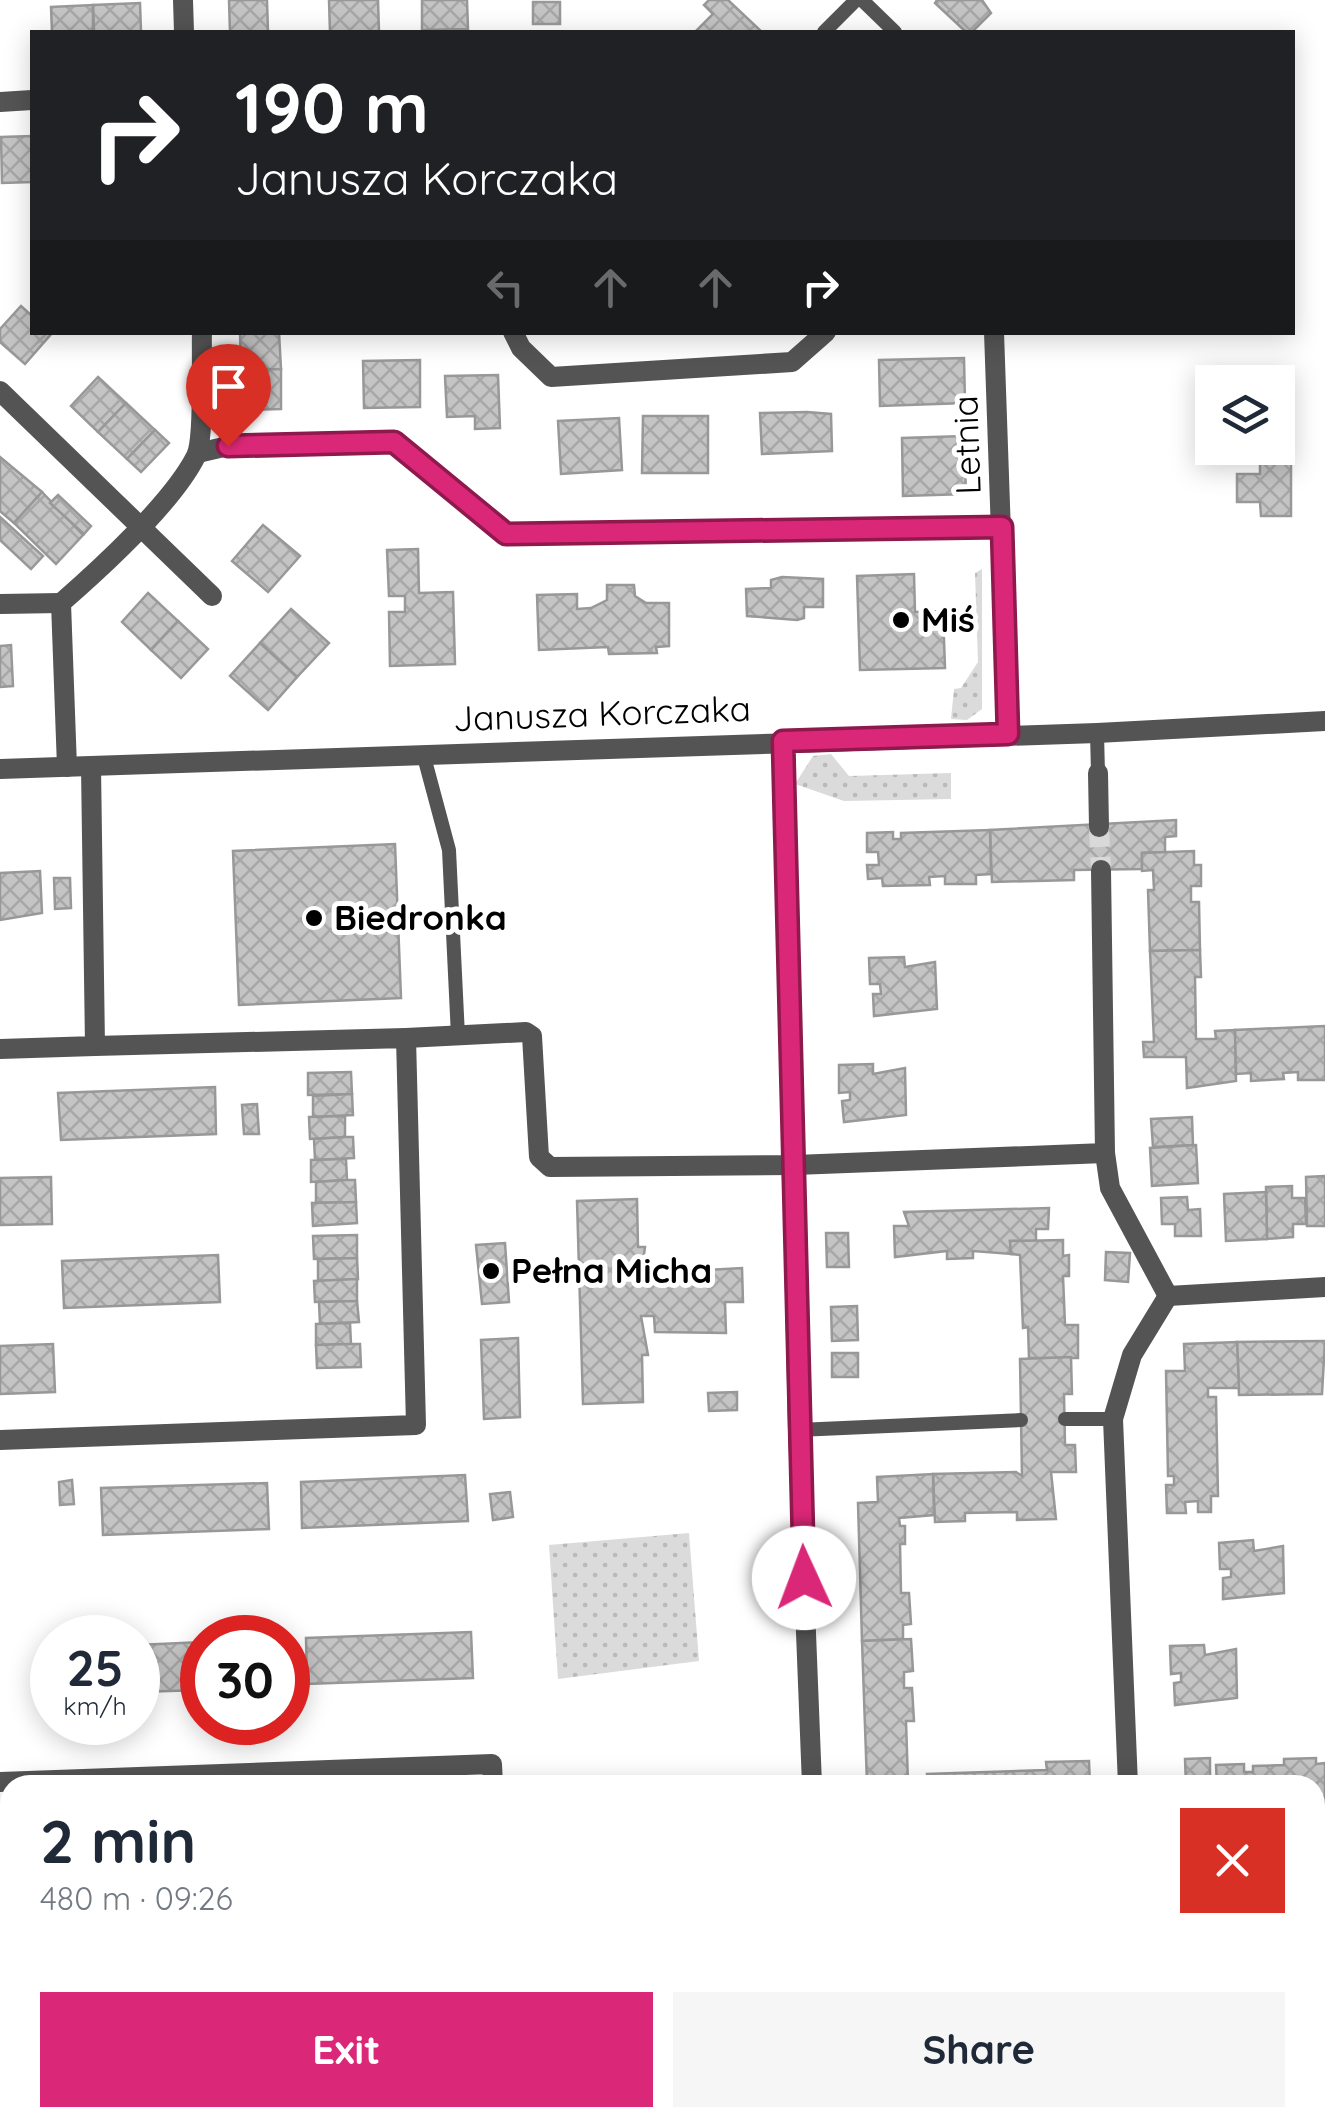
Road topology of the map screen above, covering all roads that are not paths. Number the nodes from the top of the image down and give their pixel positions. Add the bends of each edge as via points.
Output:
1 (183, 0) edge
2 (859, 0) edge
3 (184, 30) edge
4 (826, 30) edge
5 (893, 30) edge
6 (30, 100) edge
7 (0, 102) edge
8 (202, 335) edge
9 (514, 335) edge
10 (823, 335) edge
11 (994, 335) edge
12 (0, 391) edge
13 (198, 453) junction
14 (138, 525) junction
15 (1002, 527) junction
16 (212, 596) dead end
17 (60, 603) junction
18 (0, 604) edge
19 (1325, 720) edge
20 (1097, 732) junction
21 (1008, 734) junction
22 (783, 741) junction
23 (423, 753) junction
24 (67, 767) junction
25 (91, 767) junction
26 (0, 769) edge
27 (1098, 773) joint
28 (1099, 827) tunnel mouth
29 (1100, 870) tunnel mouth
30 (458, 1036) junction
31 (406, 1038) junction
32 (95, 1046) junction
33 (0, 1049) edge
34 (1105, 1153) junction
35 (795, 1165) junction
36 (1325, 1288) edge
37 (1168, 1296) junction
38 (1064, 1419) dead end
39 (1113, 1419) junction
40 (1021, 1420) dead end
41 (798, 1430) junction
42 (0, 1440) edge
43 (414, 1775) edge
44 (492, 1775) edge
45 (812, 1775) edge
46 (1128, 1775) edge

1 - 3 street
2 - 4 lane
2 - 5 lane
6 - 7 street
8 - 13 street
9 - 10 street via 551,377 792,362
11 - 15 street, Letnia
12 - 14 street
13 - 14 street
13 - 15 street via 228,446 394,442 506,534
14 - 16 street
14 - 17 street
15 - 21 street, Letnia
17 - 18 street
17 - 24 street
19 - 20 street, Janusza Korczaka
20 - 21 street, Janusza Korczaka
20 - 27 lane
21 - 22 street, Janusza Korczaka
22 - 23 street, Janusza Korczaka
22 - 35 street
23 - 25 street, Janusza Korczaka
23 - 30 lane via 449,850
24 - 25 street, Janusza Korczaka
24 - 26 street, Janusza Korczaka
25 - 32 street
27 - 28 street
29 - 34 street
30 - 31 street
30 - 35 street via 532,1036 539,1156 550,1167
31 - 32 street
31 - 42 street via 416,1425
32 - 33 street
34 - 35 street
34 - 37 street via 1110,1188
35 - 41 street
36 - 37 street
37 - 39 street via 1132,1355
38 - 39 lane
39 - 46 street
40 - 41 lane
41 - 45 street
43 - 44 street via 492,1764

